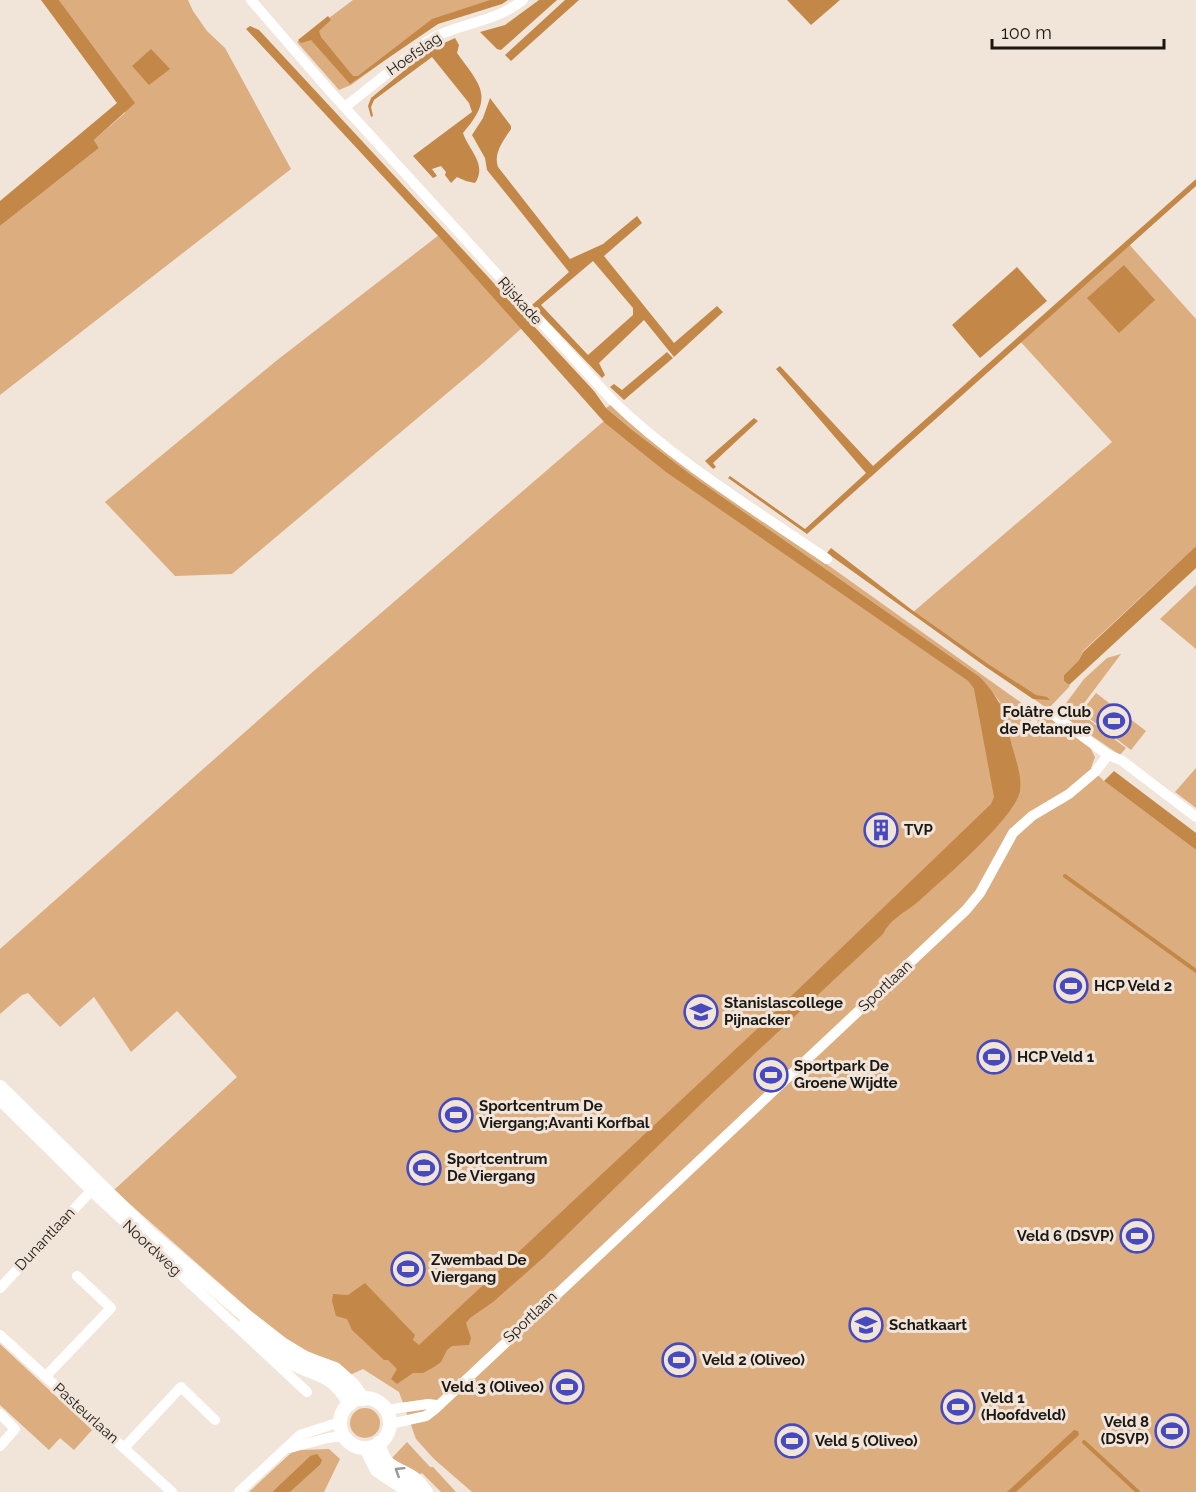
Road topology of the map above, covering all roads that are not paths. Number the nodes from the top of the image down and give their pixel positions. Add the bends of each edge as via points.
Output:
1 (251, 0) edge
2 (523, 0) edge
3 (345, 107) junction
4 (827, 559) dead end
5 (1055, 716) dead end
6 (1108, 755) junction
7 (1196, 817) edge
8 (0, 1087) edge
9 (0, 1101) edge
10 (91, 1191) junction
11 (77, 1276) dead end
12 (0, 1288) edge
13 (0, 1335) edge
14 (46, 1376) junction
15 (307, 1392) dead end
16 (356, 1401) junction
17 (0, 1414) edge
18 (388, 1417) junction
19 (215, 1420) dead end
20 (342, 1429) junction
21 (0, 1446) edge
22 (373, 1446) junction
23 (124, 1448) junction
24 (172, 1492) edge
25 (239, 1492) edge
26 (410, 1492) edge
27 (426, 1492) edge

1 - 3 street, Rijskade
2 - 3 street, Hoefslag via 499,16 435,37
3 - 4 street, Rijskade via 526,309 640,428
5 - 6 street
6 - 7 street via 1121,760
6 - 18 street, Sportlaan via 1069,794 1032,816 1013,833 980,893 966,910 426,1416
8 - 16 main road, Noordweg via 148,1233 282,1344 335,1369 353,1385
9 - 10 street, Noordweg
10 - 12 street, Dunantlaan
10 - 15 street, Noordweg
11 - 14 street via 111,1308
13 - 14 street, Pasteurlaan
14 - 23 street, Pasteurlaan
16 - 18 main road via 376,1401
16 - 20 main road via 345,1409
17 - 21 street via 15,1429
18 - 22 main road via 388,1432
19 - 23 street via 181,1387
20 - 22 main road via 353,1445
20 - 25 street via 300,1435
22 - 26 main road via 377,1470
27 -> 22 main road via 417,1480 394,1469
23 - 24 street, Pasteurlaan

